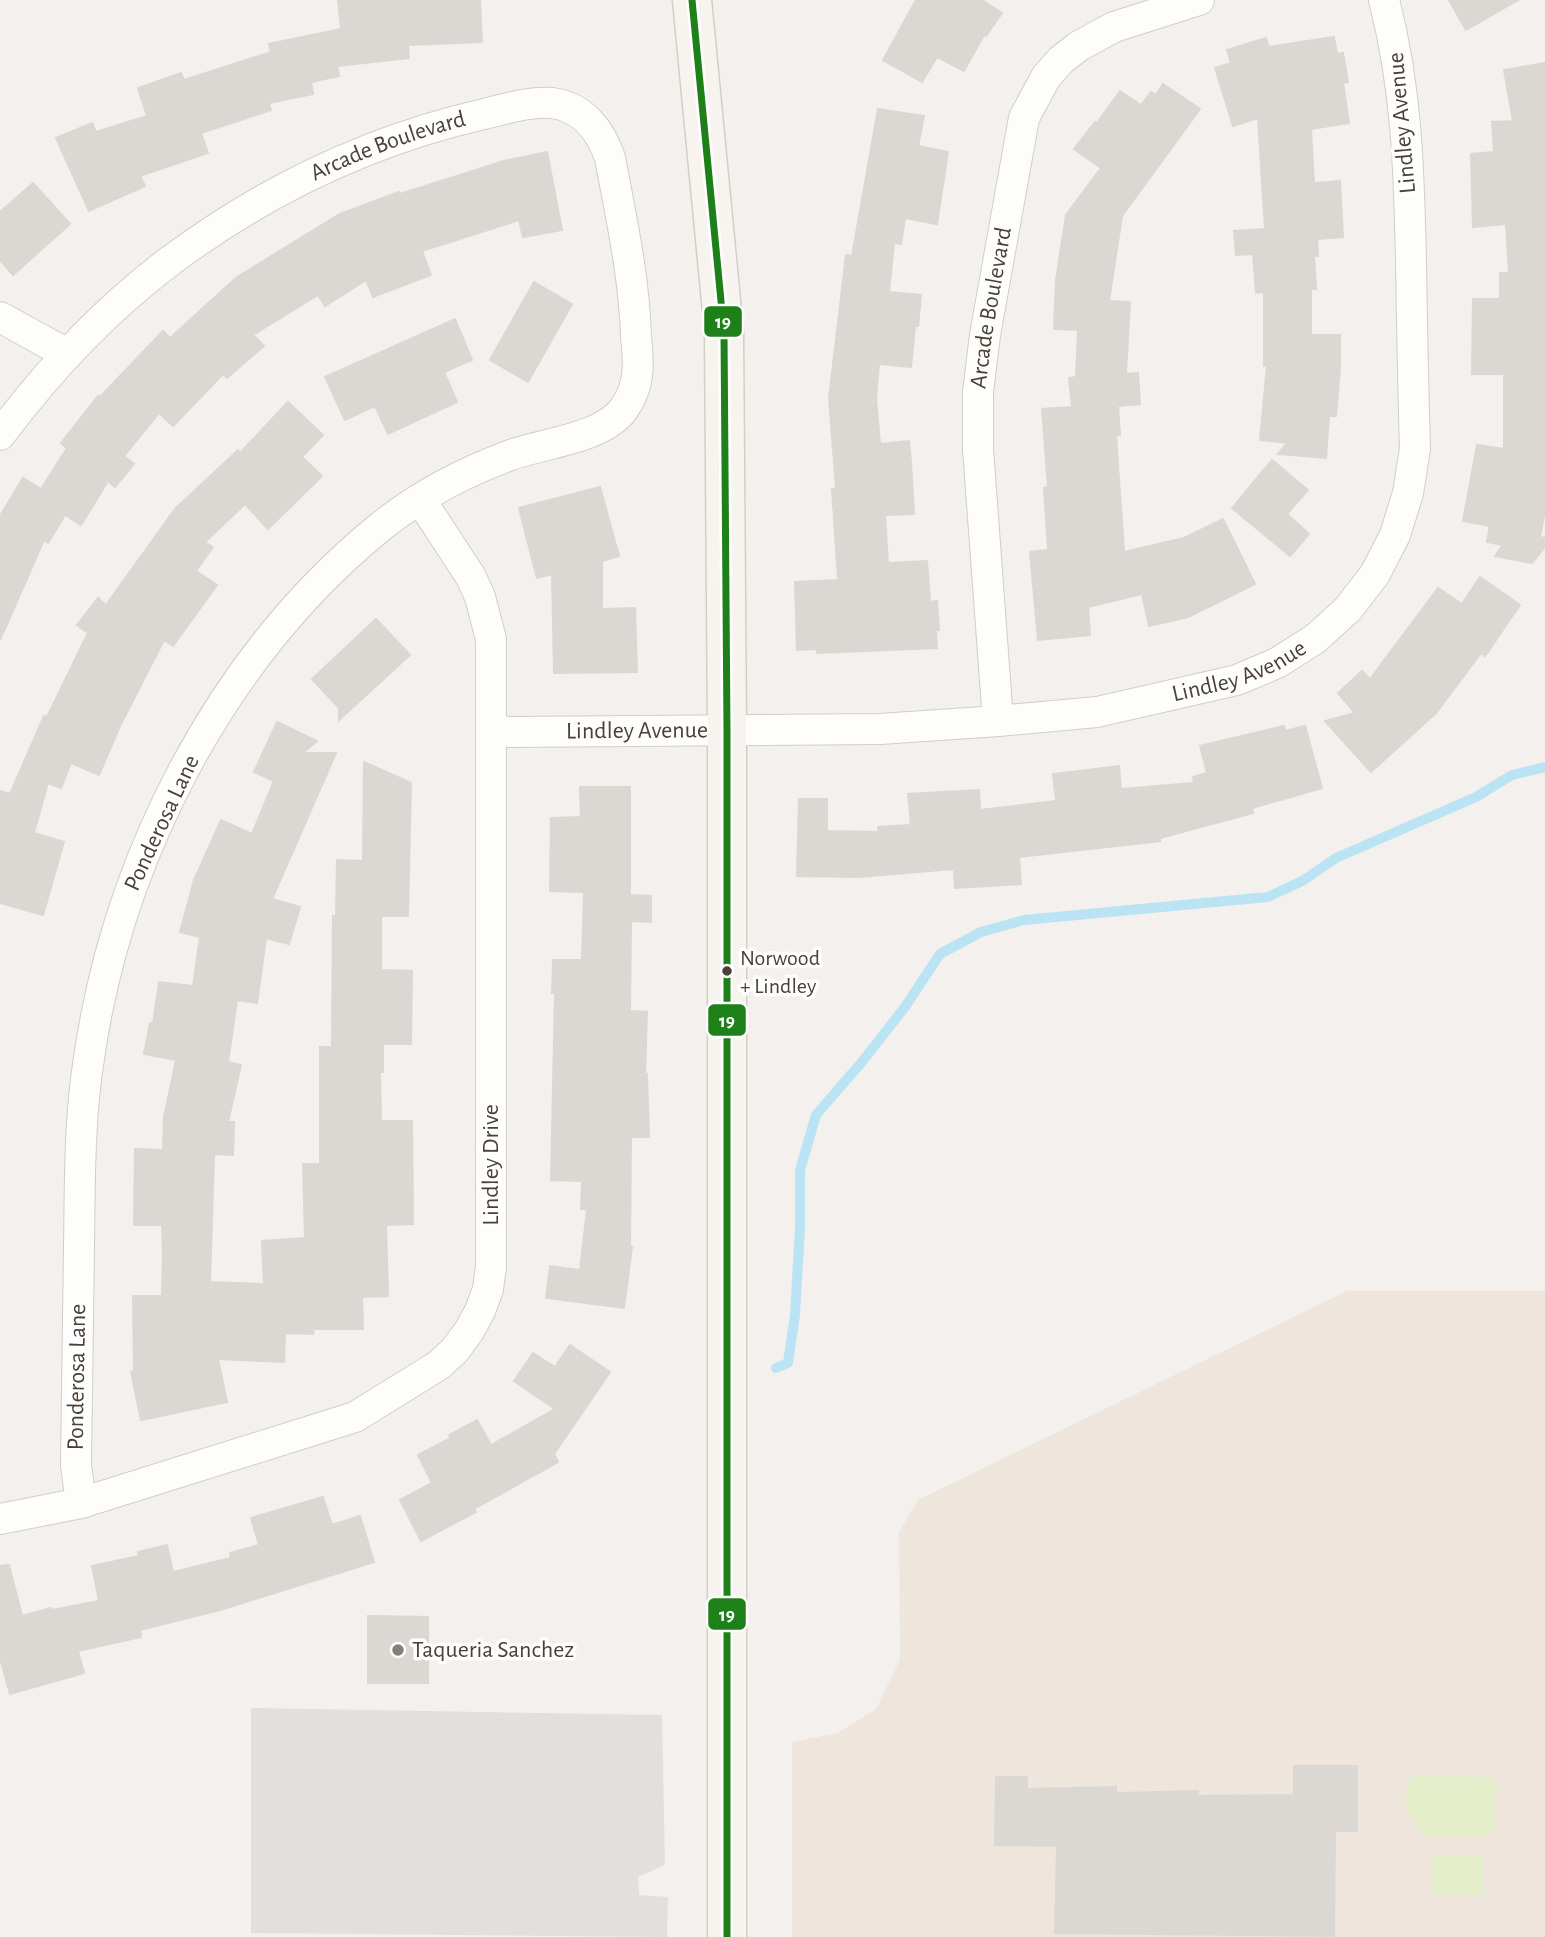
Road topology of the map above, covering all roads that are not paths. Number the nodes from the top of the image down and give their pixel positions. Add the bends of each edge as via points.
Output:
1 (692, 0) edge
2 (1199, 0) edge
3 (1384, 0) edge
4 (0, 317) edge
5 (67, 354) junction
6 (638, 365) joint
7 (0, 435) edge
8 (420, 499) junction
9 (998, 721) junction
10 (727, 731) junction
11 (492, 732) junction
12 (81, 1503) junction
13 (0, 1519) edge
14 (727, 1937) edge

1 - 10 main road via 724,332
2 - 9 street, Arcade Boulevard via 1114,27 1079,46 1046,77 1024,118 978,392
3 - 9 street, Lindley Avenue via 1398,58 1409,158 1415,449 1408,493 1380,564 1348,609 1315,639 1278,663 1237,680 1097,712
4 - 5 street
5 - 6 street, Arcade Boulevard via 169,261 240,213 316,172 367,149 449,122 533,103 554,103 590,121 610,158 635,291
5 - 7 street, Arcade Boulevard
6 - 8 street, Ponderosa Lane via 633,394 621,413 604,427 512,454
8 - 11 street, Lindley Drive via 480,597 491,639
8 - 12 street, Ponderosa Lane via 343,559 281,626 226,698 154,830 121,914 88,1061 80,1151 76,1465
9 - 10 street, Lindley Avenue via 880,729
10 - 11 street, Lindley Avenue
10 - 14 main road
11 - 12 street, Lindley Drive via 491,1267 488,1289 470,1331 439,1365 355,1417
12 - 13 street, Lindley Drive

